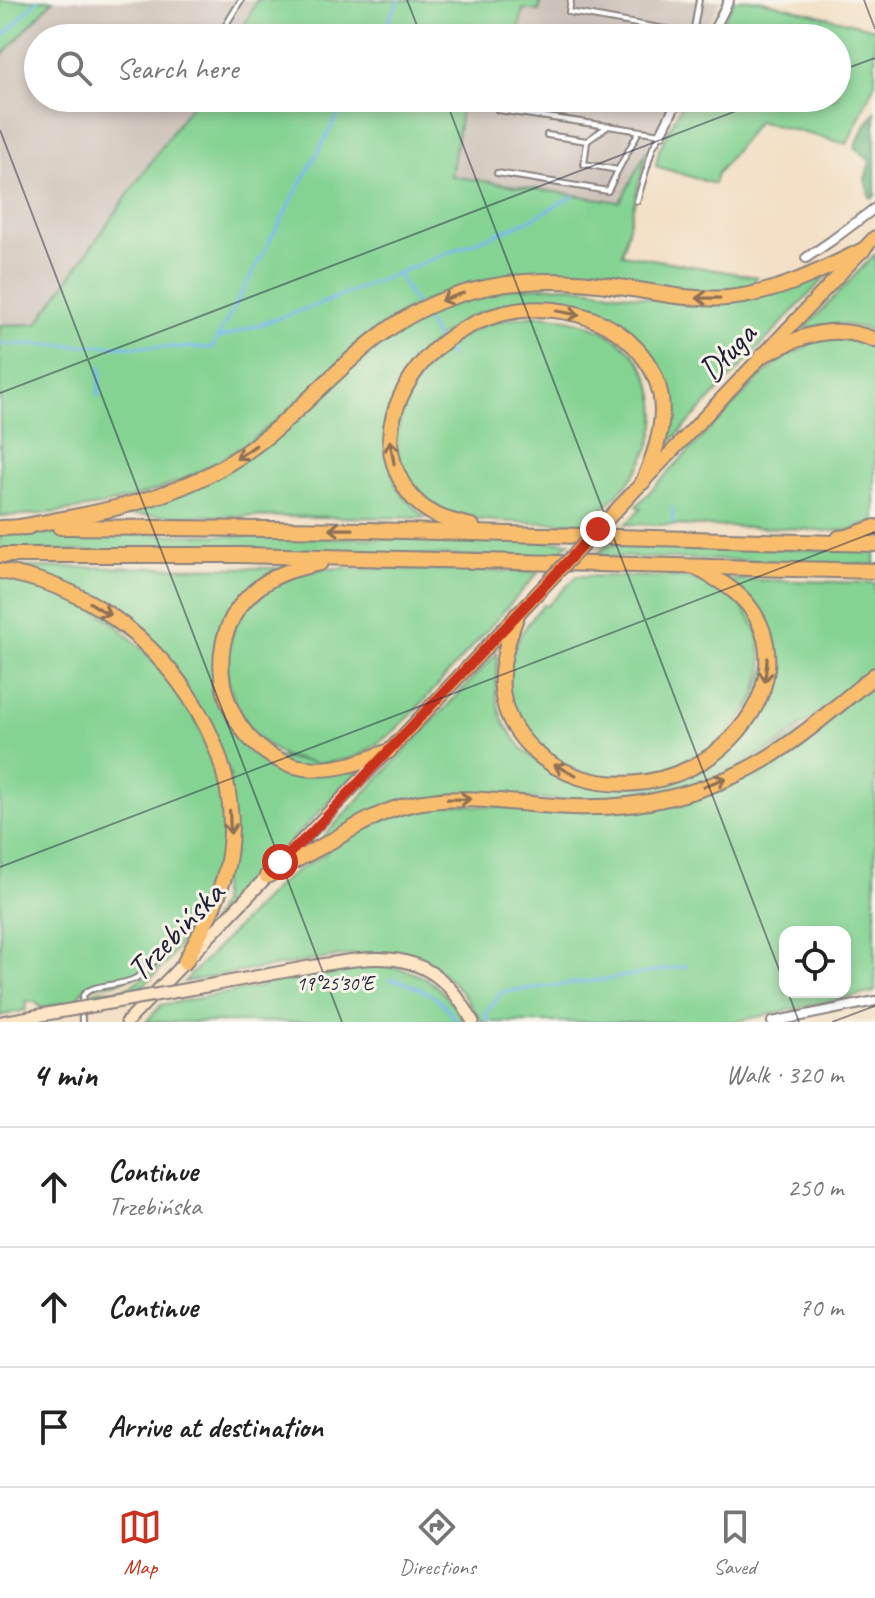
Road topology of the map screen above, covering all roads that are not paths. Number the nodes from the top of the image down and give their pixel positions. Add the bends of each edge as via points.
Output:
1 (241, 0) edge
2 (571, 0) edge
3 (699, 0) edge
4 (729, 0) edge
5 (226, 24) edge
6 (637, 24) edge
7 (695, 24) edge
8 (717, 24) edge
9 (512, 112) edge
10 (672, 112) edge
11 (608, 126) junction
12 (639, 131) junction
13 (661, 134) junction
14 (547, 135) dead end
15 (587, 141) junction
16 (618, 170) junction
17 (497, 173) dead end
18 (637, 201) dead end
19 (875, 208) edge
20 (875, 237) edge
21 (863, 250) junction
22 (806, 258) dead end
23 (875, 340) edge
24 (763, 355) junction
25 (643, 482) junction
26 (19, 527) junction
27 (875, 527) edge
28 (0, 528) edge
29 (503, 533) junction
30 (807, 542) junction
31 (875, 544) edge
32 (0, 555) edge
33 (349, 557) junction
34 (693, 566) junction
35 (0, 571) edge
36 (875, 571) edge
37 (530, 601) joint
38 (517, 615) junction
39 (875, 675) edge
40 (389, 751) junction
41 (267, 876) junction
42 (167, 946) dead end
43 (185, 962) junction
44 (875, 1001) edge
45 (2, 1022) edge
46 (82, 1022) edge
47 (127, 1022) edge
48 (473, 1022) edge
49 (772, 1022) edge

1 - 5 lane
2 - 6 lane via 569,12
3 - 7 lane
4 - 8 street
9 - 11 lane
10 - 13 street
11 - 12 lane
11 - 15 lane
12 - 13 lane
12 - 16 lane
13 - 18 lane
14 - 15 lane
15 - 16 lane via 584,164
16 - 17 lane via 608,191
19 - 22 street
20 - 21 main road, Długa
21 - 24 main road, Długa
21 -> 26 highway via 795,281 744,296 695,298 555,280 513,282 454,296 413,313 375,338 264,439 218,470 133,505
23 - 24 highway via 855,333 812,333
24 - 25 main road, Długa
29 -> 25 highway via 444,519 424,508 400,479 389,441 399,401 423,362 459,331 492,316 547,310 588,317 623,336 641,354 657,382 663,412
25 - 37 main road, Długa, bridge
26 - 28 highway
29 -> 26 highway
27 - 30 highway
29 - 30 highway
30 - 31 highway
32 - 33 highway
33 - 34 highway
33 - 40 highway via 288,570 249,596 225,636 222,683 242,728 281,760 330,768
34 - 36 highway
34 -> 38 highway via 734,591 758,619 767,648 766,676 753,710 727,743 666,778 630,784 591,780 549,763 526,743 510,719 502,692 505,646
35 -> 43 highway via 72,593 124,625 168,667 209,733 227,789 229,852 221,887
37 - 38 main road, Trzebińska
38 - 40 main road, Trzebińska
41 -> 39 highway via 367,821 419,803 471,799 611,807 698,789 782,748
40 - 41 main road, Trzebińska
41 - 43 main road, Trzebińska
42 - 46 lane via 137,978 86,992
43 - 47 main road, Trzebińska
44 - 49 street
45 - 48 main road, bridge via 355,959 386,958 437,977

